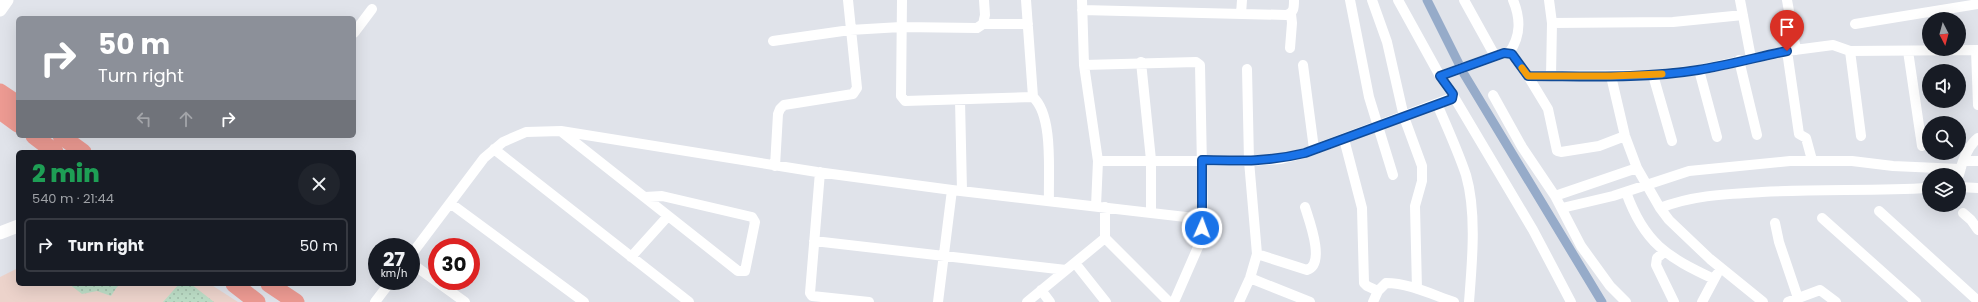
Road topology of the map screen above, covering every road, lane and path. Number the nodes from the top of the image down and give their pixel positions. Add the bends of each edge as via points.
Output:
1 (7, 0) edge
2 (848, 0) edge
3 (902, 0) edge
4 (984, 0) edge
5 (1026, 0) edge
6 (1242, 0) edge
7 (1294, 0) edge
8 (1350, 0) edge
9 (1372, 0) edge
10 (1398, 0) edge
11 (1464, 0) edge
12 (1513, 0) edge
13 (1549, 0) edge
14 (1740, 0) edge
15 (1787, 0) edge
16 (1978, 4) edge
17 (1082, 5) edge
18 (372, 9) dead end
19 (0, 10) edge
20 (1241, 14) junction
21 (1291, 14) junction
22 (1743, 15) junction
23 (1552, 23) junction
24 (983, 24) junction
25 (1028, 24) junction
26 (1855, 24) dead end
27 (901, 27) junction
28 (356, 30) edge
29 (850, 30) junction
30 (773, 41) dead end
31 (1290, 48) dead end
32 (1791, 50) junction
33 (1977, 50) edge
34 (1850, 51) junction
35 (1908, 51) junction
36 (1509, 53) junction
37 (1495, 56) junction
38 (1751, 58) junction
39 (1739, 60) junction
40 (1141, 62) junction
41 (1084, 65) junction
42 (1303, 65) dead end
43 (1247, 69) dead end
44 (1699, 70) junction
45 (1444, 74) junction
46 (1653, 75) junction
47 (1528, 76) junction
48 (1551, 76) junction
49 (1611, 76) junction
50 (0, 92) edge
51 (1493, 95) dead end
52 (1033, 97) junction
53 (1454, 97) junction
54 (960, 100) junction
55 (16, 103) edge
56 (1437, 104) junction
57 (1978, 105) edge
58 (0, 111) edge
59 (1404, 117) junction
60 (16, 123) edge
61 (1378, 125) junction
62 (561, 131) junction
63 (1757, 135) dead end
64 (1625, 136) junction
65 (1861, 136) dead end
66 (1717, 137) dead end
67 (37, 138) edge
68 (64, 138) edge
69 (1978, 138) edge
70 (1344, 139) junction
71 (1672, 141) dead end
72 (1922, 146) dead end
73 (494, 149) junction
74 (1314, 149) junction
75 (52, 150) edge
76 (80, 150) edge
77 (1151, 160) junction
78 (1202, 160) junction
79 (1812, 160) junction
80 (1098, 161) junction
81 (1249, 161) junction
82 (1978, 161) edge
83 (775, 166) junction
84 (1637, 168) junction
85 (1944, 168) edge
86 (1961, 168) edge
87 (1963, 168) edge
88 (820, 172) junction
89 (1393, 175) dead end
90 (1647, 185) junction
91 (1966, 187) edge
92 (1922, 188) edge
93 (1978, 188) edge
94 (957, 190) junction
95 (1626, 192) junction
96 (1555, 196) junction
97 (645, 197) junction
98 (1049, 201) junction
99 (450, 203) junction
100 (1101, 207) junction
101 (1305, 207) dead end
102 (1562, 208) junction
103 (1660, 208) junction
104 (1879, 211) dead end
105 (1151, 212) junction
106 (1963, 213) dead end
107 (668, 216) junction
108 (1822, 218) dead end
109 (1203, 219) junction
110 (1775, 223) dead end
111 (16, 227) edge
112 (1978, 230) edge
113 (0, 233) edge
114 (1104, 238) junction
115 (814, 241) junction
116 (420, 243) edge
117 (1664, 252) junction
118 (1257, 254) junction
119 (631, 257) junction
120 (943, 257) junction
121 (1075, 264) junction
122 (1720, 268) junction
123 (420, 270) edge
124 (1066, 270) junction
125 (1250, 278) junction
126 (1714, 279) junction
127 (237, 286) edge
128 (272, 286) edge
129 (1417, 289) junction
130 (384, 290) edge
131 (1041, 290) junction
132 (1378, 291) junction
133 (1793, 300) edge
134 (684, 301) edge
135 (1978, 301) edge
136 (257, 302) edge
137 (296, 302) edge
138 (375, 302) edge
139 (465, 302) edge
140 (584, 302) edge
141 (869, 302) edge
142 (938, 302) edge
143 (1027, 302) edge
144 (1050, 302) edge
145 (1106, 302) edge
146 (1169, 302) edge
147 (1174, 302) edge
148 (1239, 302) edge
149 (1310, 302) edge
150 (1373, 302) edge
151 (1454, 302) edge
152 (1469, 302) edge
153 (1570, 302) edge
154 (1626, 302) edge
155 (1674, 302) edge
156 (1702, 302) edge
157 (1763, 302) edge
158 (1836, 302) edge
159 (1916, 302) edge

1 - 19 street
2 - 29 street
3 - 27 street
4 - 24 street
5 - 25 street
6 - 20 street
7 - 21 street via 1294,10
8 - 61 street via 1369,97
9 - 59 street via 1387,42
10 - 45 street
11 - 37 street
12 - 36 street via 1518,34
13 - 23 street
14 - 22 street
15 - 32 street
16 - 26 street
17 - 20 street
17 - 41 street
18 - 28 street
20 - 21 street
21 - 31 street
22 - 23 street via 1673,22
22 - 38 street
23 - 48 street
24 - 25 street
24 - 27 street via 976,28
25 - 52 street
27 - 29 street
27 - 54 street via 902,99
29 - 30 street
29 - 83 street via 856,91 853,94 784,105 780,108
32 - 34 street via 1833,45
32 - 38 street
32 - 79 street via 1799,134 1806,138
33 - 35 street
33 - 57 street
34 - 35 street
34 - 65 street
35 - 72 street
36 - 37 street
36 - 47 street
37 - 45 street
38 - 39 street
39 - 44 street
39 - 63 street
40 - 41 street
40 - 77 street
40 - 78 street via 1196,62 1200,65
41 - 80 street
42 - 74 street
43 - 81 street
44 - 46 street
44 - 66 street
45 - 53 street
46 - 49 street
46 - 71 street
47 - 48 street
47 - 64 street via 1548,109 1556,149 1559,152 1599,146
48 - 49 street
49 - 64 street
50 - 55 highway
51 - 96 street via 1522,147
52 - 54 street
52 - 98 street via 1041,108 1046,124
53 - 56 street
53 - 153 street via 1533,230
54 - 94 street
56 - 59 street
56 - 152 street via 1466,176 1473,249
58 - 60 highway
59 - 61 street
59 - 129 street via 1423,173 1415,206
61 - 70 street
61 - 89 street
62 - 73 street via 526,132
62 - 83 street
62 - 97 street
64 - 84 street
67 - 75 highway
68 - 76 highway
69 - 86 street via 1974,141
70 - 74 street
70 - 132 street via 1362,208 1364,282
73 - 99 street via 484,158
73 - 119 street
74 - 81 street via 1281,159
77 - 78 street
77 - 80 street
77 - 105 street
78 - 81 street
78 - 109 street
79 - 85 street
79 - 90 street via 1690,171
80 - 100 street
81 - 118 street
82 - 87 street
83 - 88 street
84 - 90 street
84 - 96 street
88 - 94 street
88 - 115 street
90 - 95 street
90 - 103 street
91 - 93 street
92 - 103 street via 1717,194 1674,202
94 - 98 street
94 - 120 street
95 - 102 street
95 - 117 street via 1634,214 1647,235
96 - 102 street
97 - 107 street
97 - 107 street via 662,196 752,217 755,222 745,271 738,271
98 - 100 street
99 - 116 street
99 - 140 street
100 - 105 street
100 - 114 street
101 - 118 street via 1315,244 1316,261 1312,268 1307,270
102 - 154 street via 1581,246 1610,286
103 - 122 street via 1669,220
104 - 135 street
105 - 109 street
106 - 112 street
107 - 119 street
108 - 159 street
109 - 147 street via 1202,238
110 - 133 street
111 - 113 street
114 - 121 street
114 - 146 street
115 - 120 street
115 - 141 street via 810,295
117 - 126 street
117 - 155 street via 1657,258 1656,264
118 - 125 street
119 - 134 street
120 - 124 street
120 - 142 street
121 - 124 street
121 - 145 street
122 - 126 street
122 - 157 street
123 - 139 street
124 - 131 street
125 - 148 street
125 - 149 street
126 - 156 street
127 - 136 highway
128 - 137 highway
129 - 132 street via 1386,283
129 - 151 street
130 - 138 street
131 - 143 street
131 - 144 street
132 - 150 street
133 - 158 street via 1820,290

